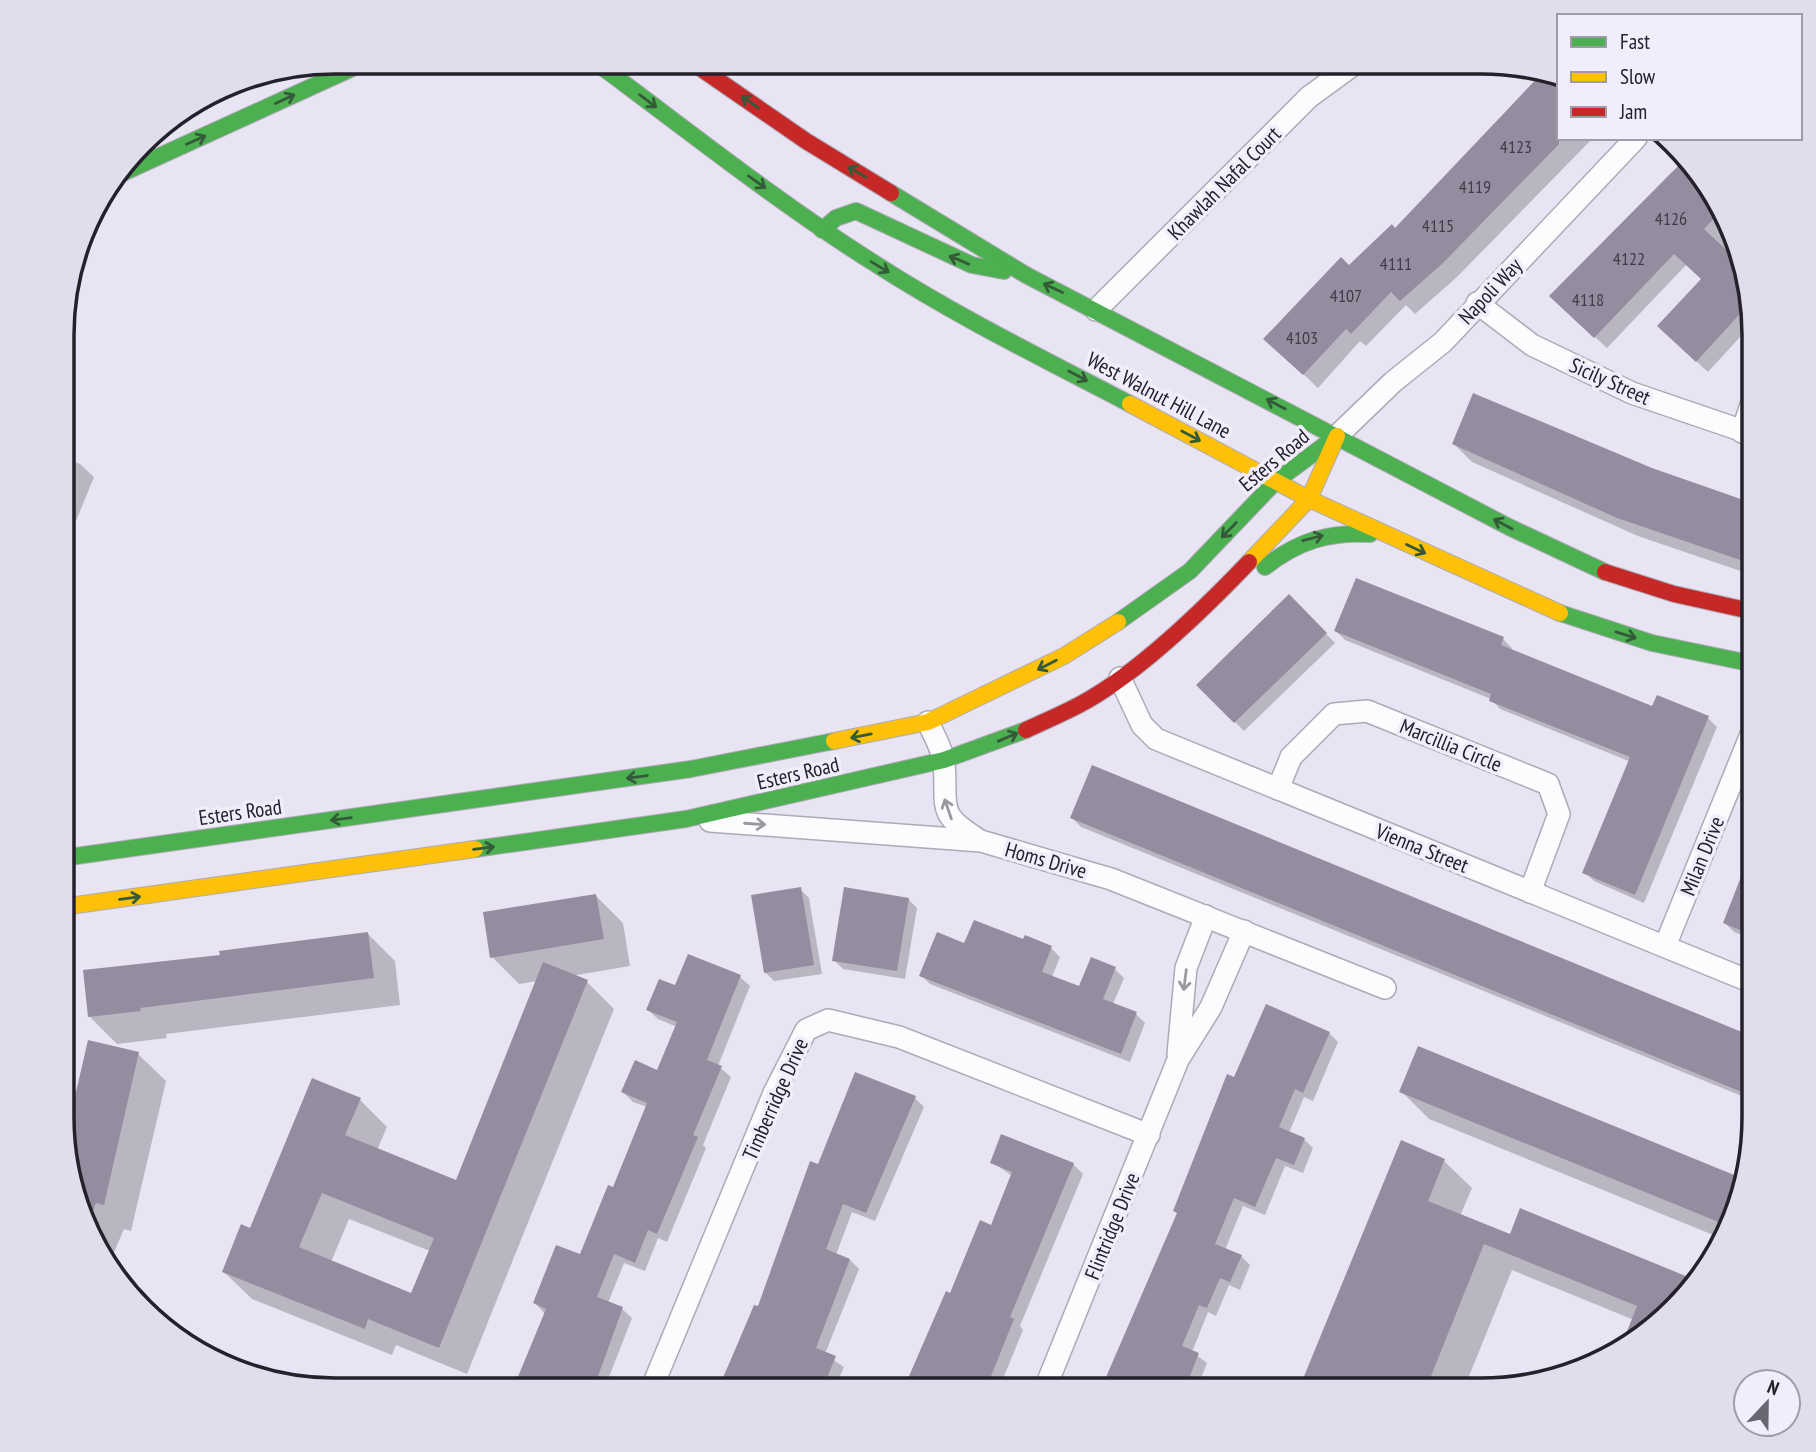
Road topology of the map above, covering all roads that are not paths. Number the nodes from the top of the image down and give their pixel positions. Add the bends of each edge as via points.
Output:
1 (328, 74) edge
2 (612, 74) edge
3 (709, 74) edge
4 (1341, 74) edge
5 (1634, 140) edge
6 (134, 168) edge
7 (822, 230) junction
8 (1026, 275) junction
9 (1477, 303) junction
10 (1096, 310) junction
11 (1742, 432) edge
12 (1337, 436) junction
13 (1276, 481) junction
14 (1309, 499) junction
15 (1387, 536) junction
16 (1742, 609) edge
17 (1177, 631) junction
18 (1742, 661) edge
19 (1120, 678) junction
20 (928, 722) junction
21 (1742, 757) edge
22 (944, 760) junction
23 (1278, 789) junction
24 (687, 819) junction
25 (981, 841) junction
26 (74, 857) edge
27 (1530, 891) junction
28 (74, 905) edge
29 (1206, 916) junction
30 (1244, 931) junction
31 (1665, 946) junction
32 (1742, 978) edge
33 (1385, 988) dead end
34 (1178, 1060) junction
35 (1149, 1135) junction
36 (657, 1378) edge
37 (1049, 1378) edge

6 -> 1 main road
2 -> 7 main road, West Walnut Hill Lane
8 -> 3 main road via 806,141
4 - 10 street, Khawlah Nafal Court via 1309,97
5 - 9 street, Napoli Way
8 -> 7 main road via 972,265 856,211 836,218
7 -> 13 main road, West Walnut Hill Lane via 963,316
10 -> 8 main road
9 - 11 street, Sicily Street via 1532,345 1632,393
9 - 12 street, Napoli Way via 1443,342
12 -> 10 main road
12 - 13 main road, Esters Road
12 - 14 main road, Esters Road
16 -> 12 main road via 1588,567
13 - 14 main road, West Walnut Hill Lane
13 -> 20 main road, Esters Road via 1190,570 1131,614 1064,656
14 - 15 main road, West Walnut Hill Lane
14 - 17 main road, Esters Road via 1216,597
17 -> 15 main road via 1226,601 1299,541 1337,531
15 -> 18 main road, West Walnut Hill Lane via 1573,619 1652,643
17 - 19 main road, Esters Road
22 -> 19 main road, Esters Road via 1007,739 1081,704
19 - 23 street, Vienna Street via 1142,725 1156,739
20 - 22 street
20 -> 26 main road, Esters Road via 691,769 410,816
21 - 31 street, Milan Drive
22 - 24 main road, Esters Road
25 -> 22 street via 953,824 944,804
23 - 27 street, Vienna Street
23 - 27 street, Marcillia Circle via 1292,757 1334,714 1367,711 1548,785 1559,814
24 -> 25 street, Homs Drive
28 -> 24 main road, Esters Road via 416,851
25 - 29 street, Homs Drive via 1111,879
27 - 31 street, Vienna Street
29 - 30 street, Homs Drive
29 -> 34 street, Flintridge Drive via 1186,968
30 - 33 street, Homs Drive
30 - 34 street, Flintridge Drive via 1211,1007
31 - 32 street, Vienna Street
34 - 35 street, Flintridge Drive
35 - 36 street, Timberridge Drive via 899,1037 828,1020 806,1030 774,1093
35 - 37 street, Flintridge Drive

